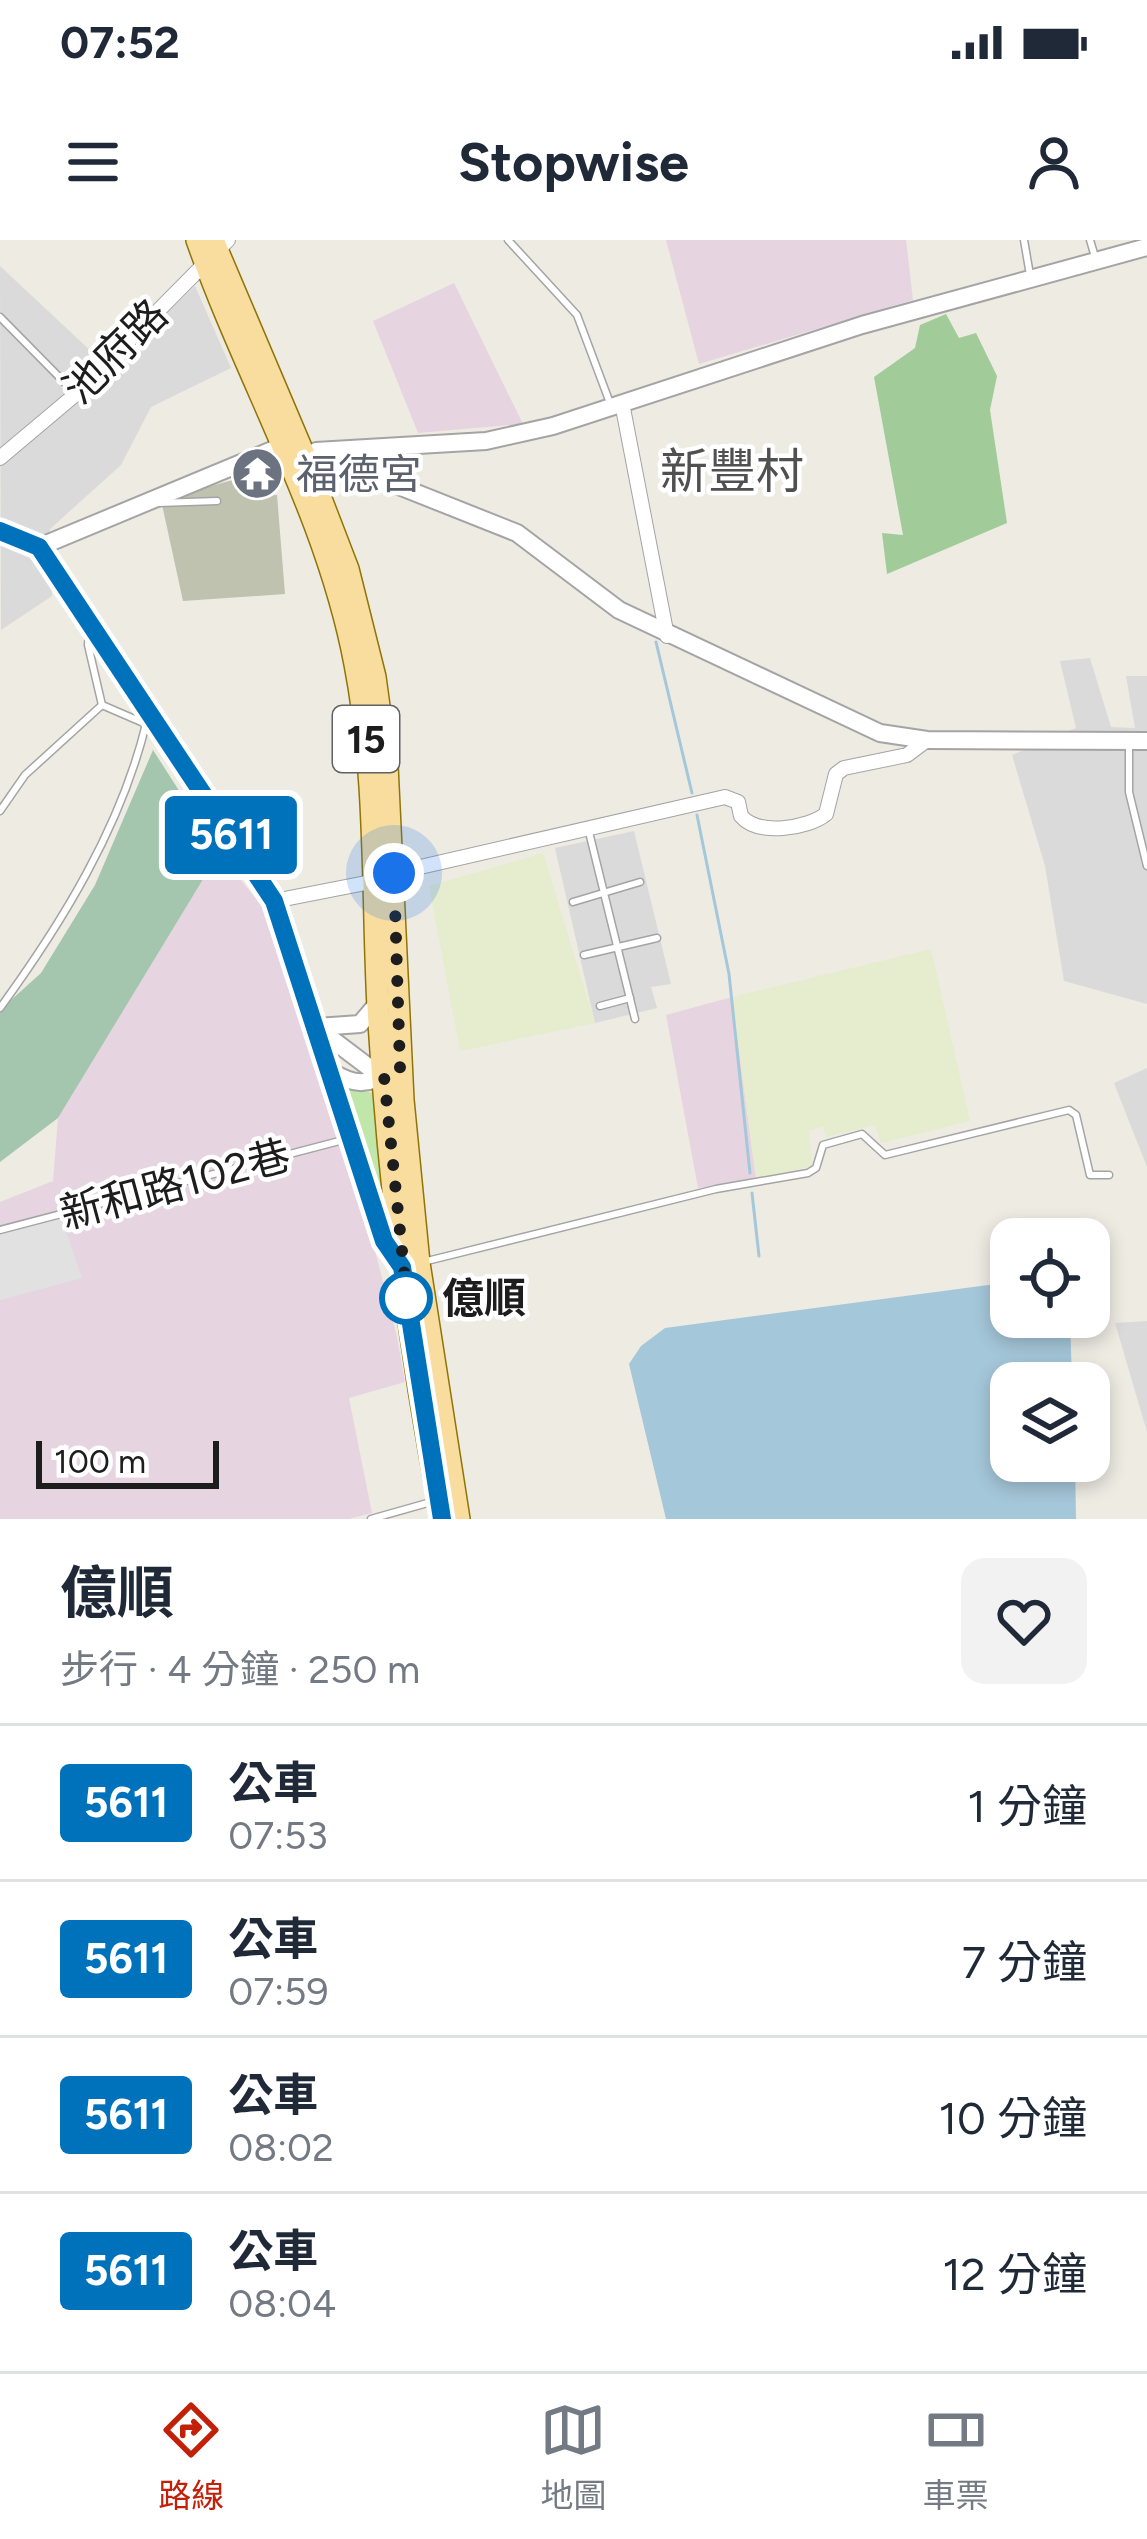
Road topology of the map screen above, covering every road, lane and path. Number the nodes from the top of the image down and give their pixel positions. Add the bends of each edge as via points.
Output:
1 (508, 240) edge
2 (1024, 240) edge
3 (1090, 240) edge
4 (212, 246) edge
5 (1147, 247) edge
6 (1096, 261) junction
7 (1031, 279) junction
8 (0, 317) edge
9 (76, 394) junction
10 (617, 405) junction
11 (293, 449) junction
12 (0, 458) edge
13 (217, 501) dead end
14 (142, 504) junction
15 (0, 531) edge
16 (39, 547) junction
17 (90, 621) junction
18 (668, 636) junction
19 (103, 705) junction
20 (149, 718) junction
21 (927, 740) junction
22 (1138, 741) edge
23 (0, 811) edge
24 (588, 829) junction
25 (1147, 866) edge
26 (385, 877) junction
27 (640, 883) dead end
28 (604, 895) junction
29 (274, 901) junction
30 (573, 902) dead end
31 (657, 938) dead end
32 (617, 948) junction
33 (584, 956) dead end
34 (630, 998) junction
35 (378, 1003) junction
36 (600, 1006) dead end
37 (0, 1008) edge
38 (635, 1019) dead end
39 (316, 1028) junction
40 (332, 1072) junction
41 (392, 1072) junction
42 (351, 1138) junction
43 (1109, 1174) dead end
44 (0, 1229) edge
45 (411, 1265) junction
46 (445, 1505) edge
47 (371, 1519) edge
48 (459, 1519) edge

1 - 10 lane via 577,315
2 - 7 lane
3 - 6 lane
4 - 9 street, 池府路
4 - 11 main road, 15
5 - 6 street
6 - 7 street
7 - 10 street
8 - 9 lane
9 - 12 street, 池府路
10 - 11 street via 486,441
10 - 18 street
11 - 14 street
11 - 18 street via 517,533 619,610
11 - 26 main road, 15 via 355,663
13 - 14 lane
14 - 16 street
15 - 16 street
16 - 17 street
17 - 19 lane
17 - 20 street
18 - 21 street via 880,733
19 - 20 lane
19 - 23 lane via 26,775
20 - 29 street
20 - 37 lane via 83,880
21 - 22 street
21 - 24 street via 908,755 844,768 826,814 809,824 748,824 729,796
22 - 25 lane via 1129,792
24 - 26 street
24 - 28 lane
26 - 29 street
26 - 35 main road, 15
26 - 41 main road, 15
27 - 28 lane
28 - 30 lane
28 - 32 lane
29 - 39 street
31 - 32 lane
32 - 33 lane
32 - 34 lane
34 - 36 lane
34 - 38 lane
35 - 39 street via 360,1024
35 - 41 main road, 15
39 - 40 street
39 - 41 street
40 - 41 street via 358,1084
40 - 42 street
41 - 45 main road, 15
41 - 45 main road, 15 via 403,1100
42 - 44 lane, 新和路102巷
42 - 45 street via 384,1241
43 - 45 lane via 1090,1175 1069,1111 885,1155 862,1134 823,1144 808,1172
45 - 46 main road, 15
46 - 47 lane
46 - 48 main road, 15

